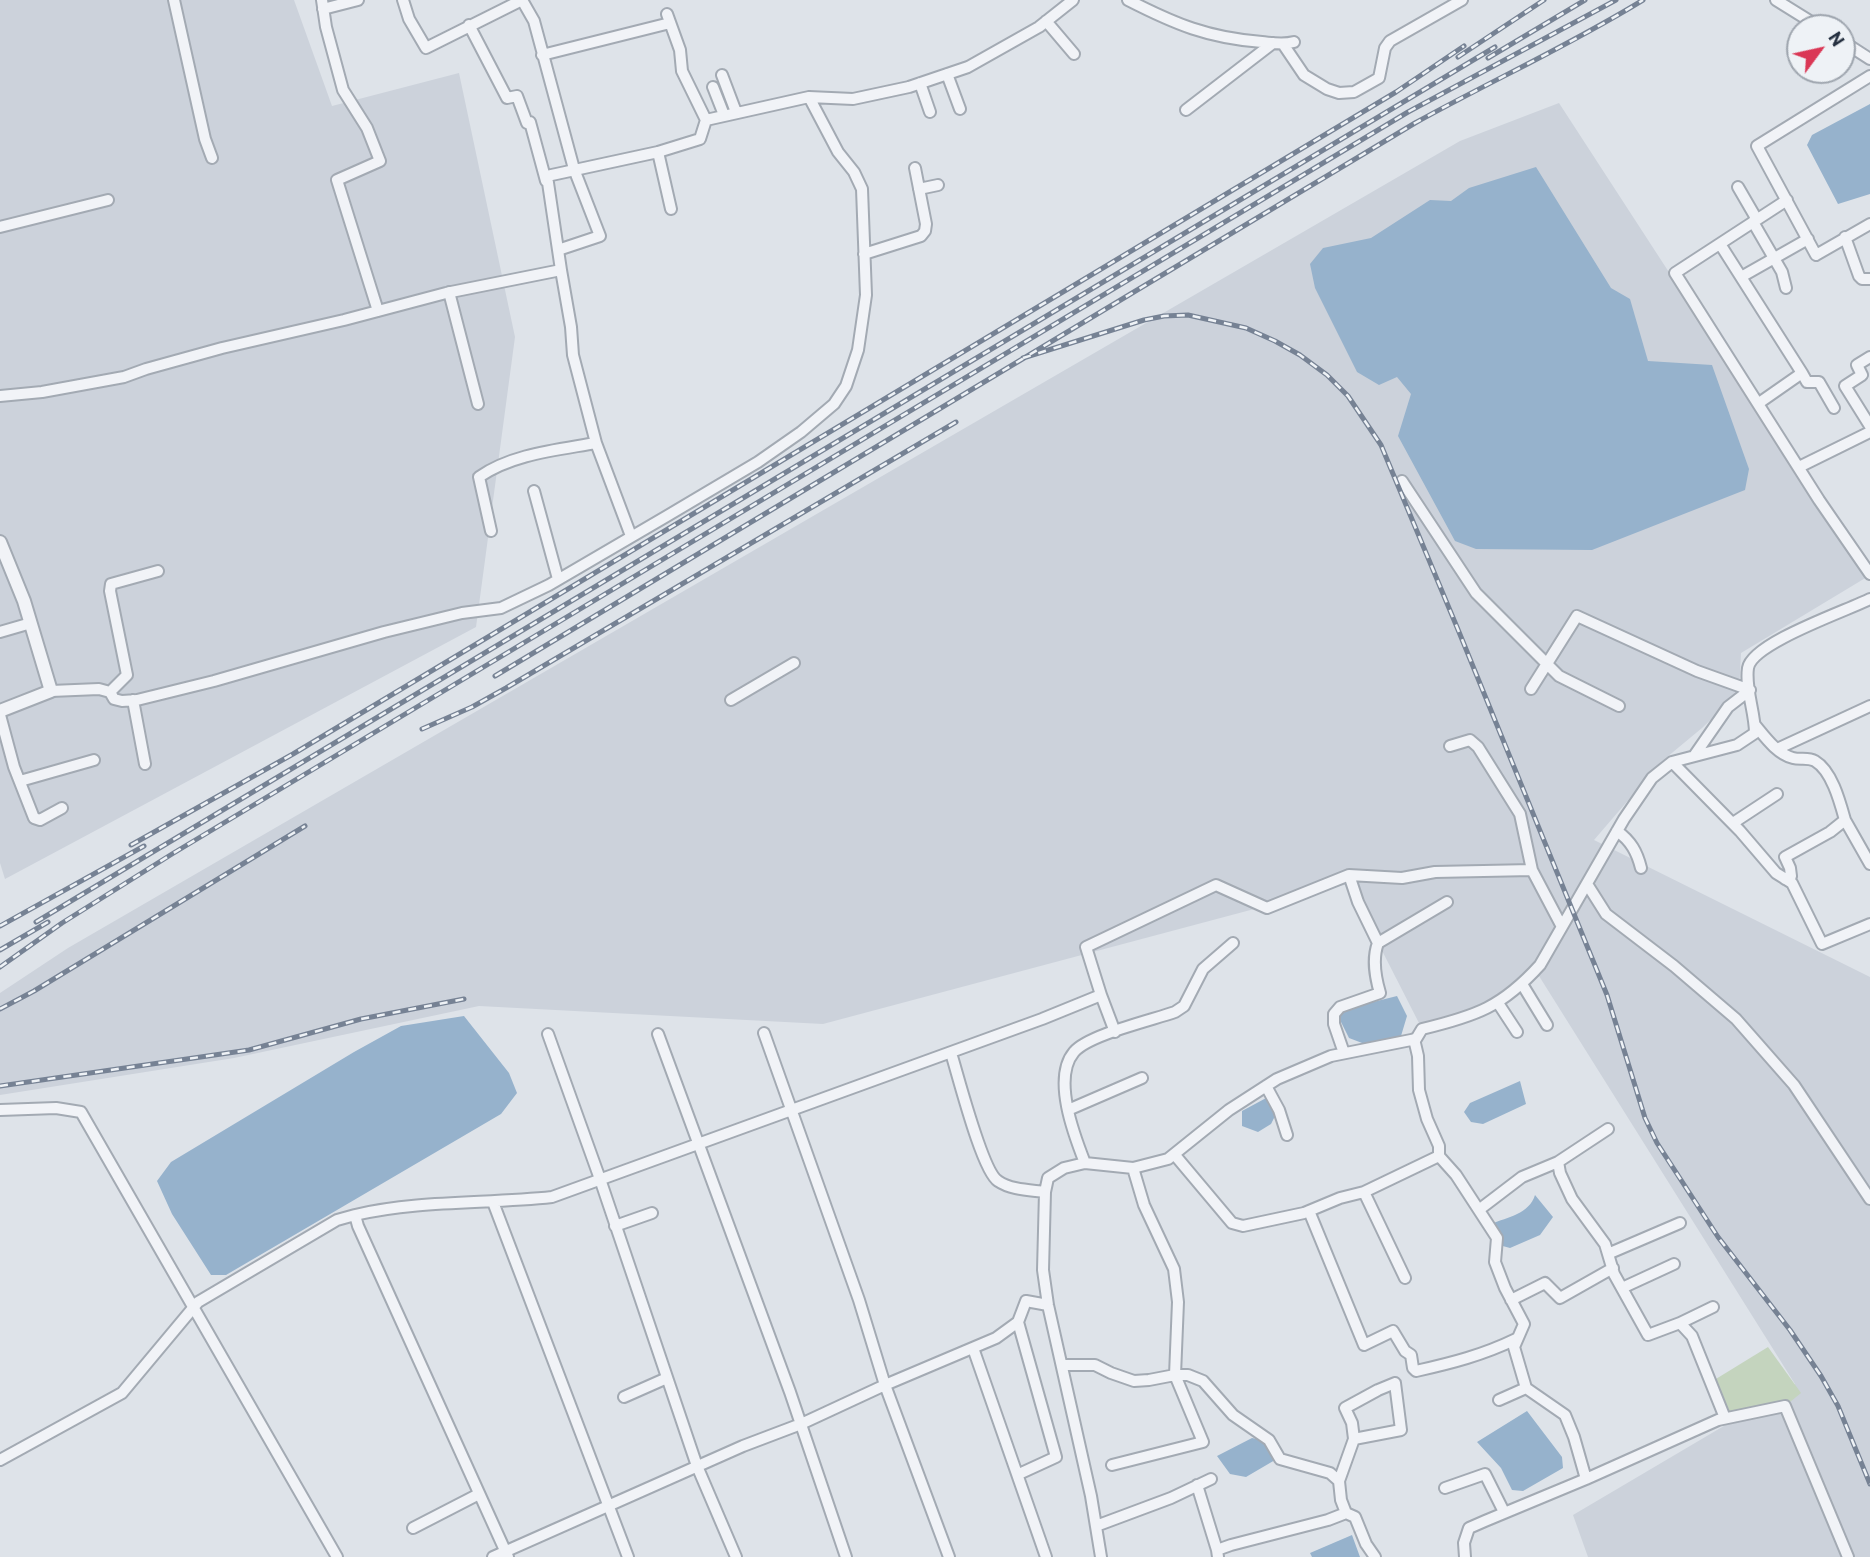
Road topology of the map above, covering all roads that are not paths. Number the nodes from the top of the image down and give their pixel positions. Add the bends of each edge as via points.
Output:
1 (174, 0) edge
2 (358, 0) edge
3 (403, 0) edge
4 (522, 0) edge
5 (1073, 0) edge
6 (1128, 0) edge
7 (1462, 0) edge
8 (1776, 0) edge
9 (322, 5) edge
10 (1798, 14) edge
11 (1046, 20) junction
12 (469, 25) junction
13 (1283, 43) junction
14 (1074, 54) dead end
15 (542, 55) junction
16 (947, 74) junction
17 (722, 75) dead end
18 (1870, 76) edge
19 (920, 83) junction
20 (713, 87) dead end
21 (809, 97) junction
22 (960, 109) dead end
23 (1186, 110) dead end
24 (930, 112) dead end
25 (730, 114) junction
26 (706, 120) junction
27 (658, 152) junction
28 (212, 158) dead end
29 (915, 168) dead end
30 (574, 169) junction
31 (547, 184) junction
32 (938, 186) dead end
33 (1738, 187) dead end
34 (919, 189) junction
35 (108, 200) dead end
36 (1787, 200) junction
37 (671, 209) dead end
38 (1753, 222) junction
39 (1870, 224) edge
40 (0, 227) edge
41 (1845, 237) junction
42 (1808, 239) junction
43 (1720, 244) junction
44 (558, 250) junction
45 (864, 254) junction
46 (1774, 258) junction
47 (561, 271) junction
48 (1741, 276) junction
49 (1870, 279) edge
50 (1786, 288) dead end
51 (449, 292) junction
52 (378, 311) junction
53 (1870, 357) edge
54 (1801, 373) junction
55 (0, 396) edge
56 (1759, 403) junction
57 (478, 404) dead end
58 (1834, 408) dead end
59 (1870, 426) edge
60 (1870, 432) edge
61 (596, 443) junction
62 (1799, 467) junction
63 (1402, 481) dead end
64 (534, 491) dead end
65 (491, 531) dead end
66 (631, 536) junction
67 (0, 543) edge
68 (158, 571) dead end
69 (1870, 574) edge
70 (558, 579) junction
71 (1870, 599) edge
72 (31, 623) junction
73 (0, 632) edge
74 (794, 663) dead end
75 (1548, 665) junction
76 (1531, 688) dead end
77 (1749, 690) junction
78 (51, 691) junction
79 (110, 692) junction
80 (133, 700) junction
81 (731, 700) dead end
82 (1619, 706) dead end
83 (1870, 706) edge
84 (0, 713) edge
85 (1755, 725) junction
86 (1450, 746) dead end
87 (1777, 748) junction
88 (1694, 756) junction
89 (94, 760) dead end
90 (1672, 762) junction
91 (145, 764) dead end
92 (20, 781) junction
93 (1777, 794) dead end
94 (62, 808) dead end
95 (1846, 820) junction
96 (1732, 824) junction
97 (1617, 831) junction
98 (1870, 864) edge
99 (1641, 868) dead end
100 (1532, 870) junction
101 (1349, 875) junction
102 (1785, 879) junction
103 (1587, 884) junction
104 (1447, 902) dead end
105 (1870, 924) edge
106 (1562, 925) junction
107 (1233, 943) dead end
108 (1378, 943) junction
109 (1522, 984) junction
110 (1101, 995) junction
111 (1498, 1003) junction
112 (1547, 1026) dead end
113 (1115, 1031) junction
114 (1517, 1032) dead end
115 (764, 1033) dead end
116 (548, 1034) dead end
117 (658, 1034) dead end
118 (1414, 1039) junction
119 (951, 1053) junction
120 (1344, 1053) junction
121 (1142, 1078) dead end
122 (1266, 1086) junction
123 (791, 1110) junction
124 (1068, 1110) junction
125 (0, 1111) edge
126 (1608, 1129) dead end
127 (1287, 1135) dead end
128 (699, 1144) junction
129 (1174, 1154) junction
130 (1440, 1156) junction
131 (1558, 1162) junction
132 (1084, 1163) junction
133 (1133, 1168) junction
134 (600, 1179) junction
135 (1045, 1192) junction
136 (1364, 1192) junction
137 (1870, 1199) edge
138 (493, 1202) junction
139 (1480, 1209) junction
140 (1309, 1211) junction
141 (652, 1213) dead end
142 (355, 1215) junction
143 (1680, 1223) dead end
144 (615, 1226) junction
145 (1610, 1253) junction
146 (1674, 1264) dead end
147 (1613, 1268) junction
148 (1405, 1278) dead end
149 (1622, 1288) junction
150 (1511, 1300) junction
151 (1048, 1305) junction
152 (194, 1307) junction
153 (1713, 1307) dead end
154 (1018, 1322) junction
155 (1680, 1323) junction
156 (1516, 1339) junction
157 (973, 1348) junction
158 (1063, 1365) junction
159 (1175, 1375) junction
160 (667, 1378) junction
161 (885, 1385) junction
162 (1526, 1388) junction
163 (624, 1396) dead end
164 (1499, 1400) dead end
165 (1725, 1418) junction
166 (801, 1424) junction
167 (1354, 1439) junction
168 (0, 1460) edge
169 (1112, 1465) dead end
170 (697, 1466) junction
171 (1019, 1474) junction
172 (1212, 1479) dead end
173 (1586, 1479) junction
174 (1339, 1481) junction
175 (1197, 1485) junction
176 (1445, 1488) dead end
177 (479, 1494) junction
178 (609, 1506) junction
179 (1504, 1512) junction
180 (1346, 1513) junction
181 (1096, 1526) junction
182 (413, 1528) dead end
183 (506, 1554) edge
184 (1217, 1554) edge
185 (337, 1557) edge
186 (493, 1557) edge
187 (628, 1557) edge
188 (736, 1557) edge
189 (846, 1557) edge
190 (949, 1557) edge
191 (1046, 1557) edge
192 (1101, 1557) edge
193 (1375, 1557) edge
194 (1465, 1557) edge
195 (1848, 1557) edge

1 - 28 street
2 - 9 street
3 - 12 street via 426,48
4 - 12 street
4 - 15 street via 534,21
5 - 11 street
6 - 13 street via 1181,26 1228,40
7 - 13 street via 1390,41 1379,78 1354,92 1339,93 1309,79
8 - 10 street
9 - 52 street via 343,90 367,128 380,161 337,180
11 - 14 street
11 - 16 street via 968,67
12 - 31 street via 507,98 517,96 530,122
13 - 23 street
15 - 26 street via 669,18 682,71
15 - 30 street
16 - 19 street
16 - 22 street
17 - 25 street
18 - 36 street via 1757,146
19 - 21 street via 853,99
19 - 24 street
20 - 25 street
21 - 25 street
21 - 45 street via 862,189
25 - 26 street
26 - 27 street via 699,139
27 - 30 street
27 - 37 street
29 - 34 street
30 - 31 street via 547,176
30 - 44 street via 600,236
31 - 44 street
32 - 34 street
33 - 38 street via 1756,219
34 - 45 street via 926,224 921,236
35 - 40 street
36 - 38 street
36 - 42 street
38 - 43 street
38 - 46 street
39 - 41 street
41 - 42 street via 1816,255
41 - 49 street via 1858,276
42 - 46 street
43 - 48 street
43 - 56 street via 1675,273
44 - 47 street
45 - 66 street via 866,295 859,350 834,404 758,462
46 - 48 street
46 - 50 street
47 - 51 street
47 - 61 street via 573,355
48 - 54 street
51 - 52 street
51 - 57 street
52 - 55 street via 124,377
53 - 59 street via 1857,365 1862,375 1845,386
54 - 56 street
54 - 58 street via 1807,382 1819,382
56 - 62 street
60 - 62 street
61 - 65 street via 511,461 479,477
61 - 66 street
62 - 69 street
63 - 75 street via 1476,593
64 - 70 street
66 - 70 street
67 - 72 street
68 - 79 street via 111,584 127,675
70 - 80 street via 501,608 397,629
71 - 77 street via 1754,655 1749,664
72 - 73 street
72 - 78 street
74 - 81 street
75 - 76 street
75 - 77 street via 1577,617
75 - 82 street via 1559,676
77 - 85 street
77 - 88 street via 1728,707
78 - 79 street
78 - 84 street
79 - 80 street via 114,699
80 - 91 street
83 - 87 street
84 - 92 street
85 - 87 street
85 - 88 street via 1755,733 1737,745
86 - 100 street via 1470,740 1478,747 1520,814
87 - 95 street via 1823,768
88 - 90 street
89 - 92 street
90 - 96 street
90 - 97 street via 1652,778
92 - 94 street via 35,820
93 - 96 street
95 - 98 street
95 - 102 street via 1785,857 1791,876
96 - 102 street
97 - 99 street via 1627,838
97 - 103 street
100 - 101 street via 1435,872 1402,878
100 - 106 street
101 - 108 street
101 - 110 street via 1267,908 1216,885 1086,947
102 - 105 street via 1792,883 1822,944
103 - 106 street
103 - 137 street via 1606,914 1736,1019 1794,1085
104 - 108 street
106 - 109 street via 1540,965
107 - 113 street via 1203,969 1184,1006 1175,1013
108 - 120 street via 1374,953 1380,993 1340,1007 1334,1014
109 - 111 street
109 - 112 street
110 - 113 street
110 - 119 street
111 - 114 street
111 - 118 street via 1466,1018 1422,1029
113 - 124 street via 1074,1052 1063,1074
115 - 123 street
116 - 134 street
117 - 128 street
118 - 120 street
118 - 130 street via 1419,1090
119 - 123 street
119 - 135 street via 994,1179
120 - 122 street
121 - 124 street
122 - 127 street
122 - 129 street
123 - 128 street
123 - 161 street
124 - 132 street
125 - 152 street via 56,1108 81,1112
126 - 131 street
128 - 134 street
128 - 166 street
129 - 133 street
129 - 140 street via 1232,1223 1243,1226
130 - 136 street
130 - 139 street
131 - 139 street via 1522,1177
131 - 145 street via 1572,1199
132 - 133 street
132 - 135 street via 1048,1178
133 - 159 street via 1144,1205 1174,1269 1178,1302
134 - 138 street via 552,1197
134 - 144 street
135 - 151 street via 1043,1270
136 - 140 street
136 - 148 street
138 - 142 street via 385,1208
138 - 178 street
139 - 150 street via 1497,1238 1495,1262
140 - 156 street via 1364,1345 1393,1331 1411,1355 1416,1371 1464,1361
141 - 144 street
142 - 152 street via 337,1220
142 - 177 street
143 - 145 street
144 - 160 street
145 - 147 street
146 - 149 street
147 - 149 street
147 - 150 street via 1560,1298 1545,1283
149 - 155 street via 1648,1335
150 - 156 street via 1524,1324
151 - 154 street via 1026,1301
151 - 158 street
152 - 168 street via 122,1393
152 - 185 street
153 - 155 street
154 - 157 street
154 - 171 street via 1056,1457
155 - 165 street via 1692,1336
156 - 162 street via 1516,1359
157 - 161 street
157 - 171 street
158 - 159 street via 1095,1365 1135,1381
158 - 181 street
159 - 169 street via 1203,1442
159 - 174 street via 1203,1381 1233,1415 1269,1440 1280,1459 1330,1473
160 - 163 street
160 - 170 street
161 - 166 street
161 - 190 street
162 - 164 street
162 - 173 street via 1565,1415
165 - 173 street
165 - 195 street via 1785,1406
166 - 170 street
166 - 189 street
167 - 167 street via 1346,1406 1395,1383 1401,1430
167 - 174 street
170 - 178 street
170 - 188 street
171 - 191 street
172 - 175 street
173 - 179 street
174 - 180 street
175 - 181 street
175 - 184 street
176 - 179 street via 1485,1474
177 - 182 street
177 - 183 street
178 - 183 street
178 - 187 street
179 - 194 street via 1469,1528
180 - 184 street
180 - 193 street via 1355,1517
181 - 192 street
183 - 186 street

